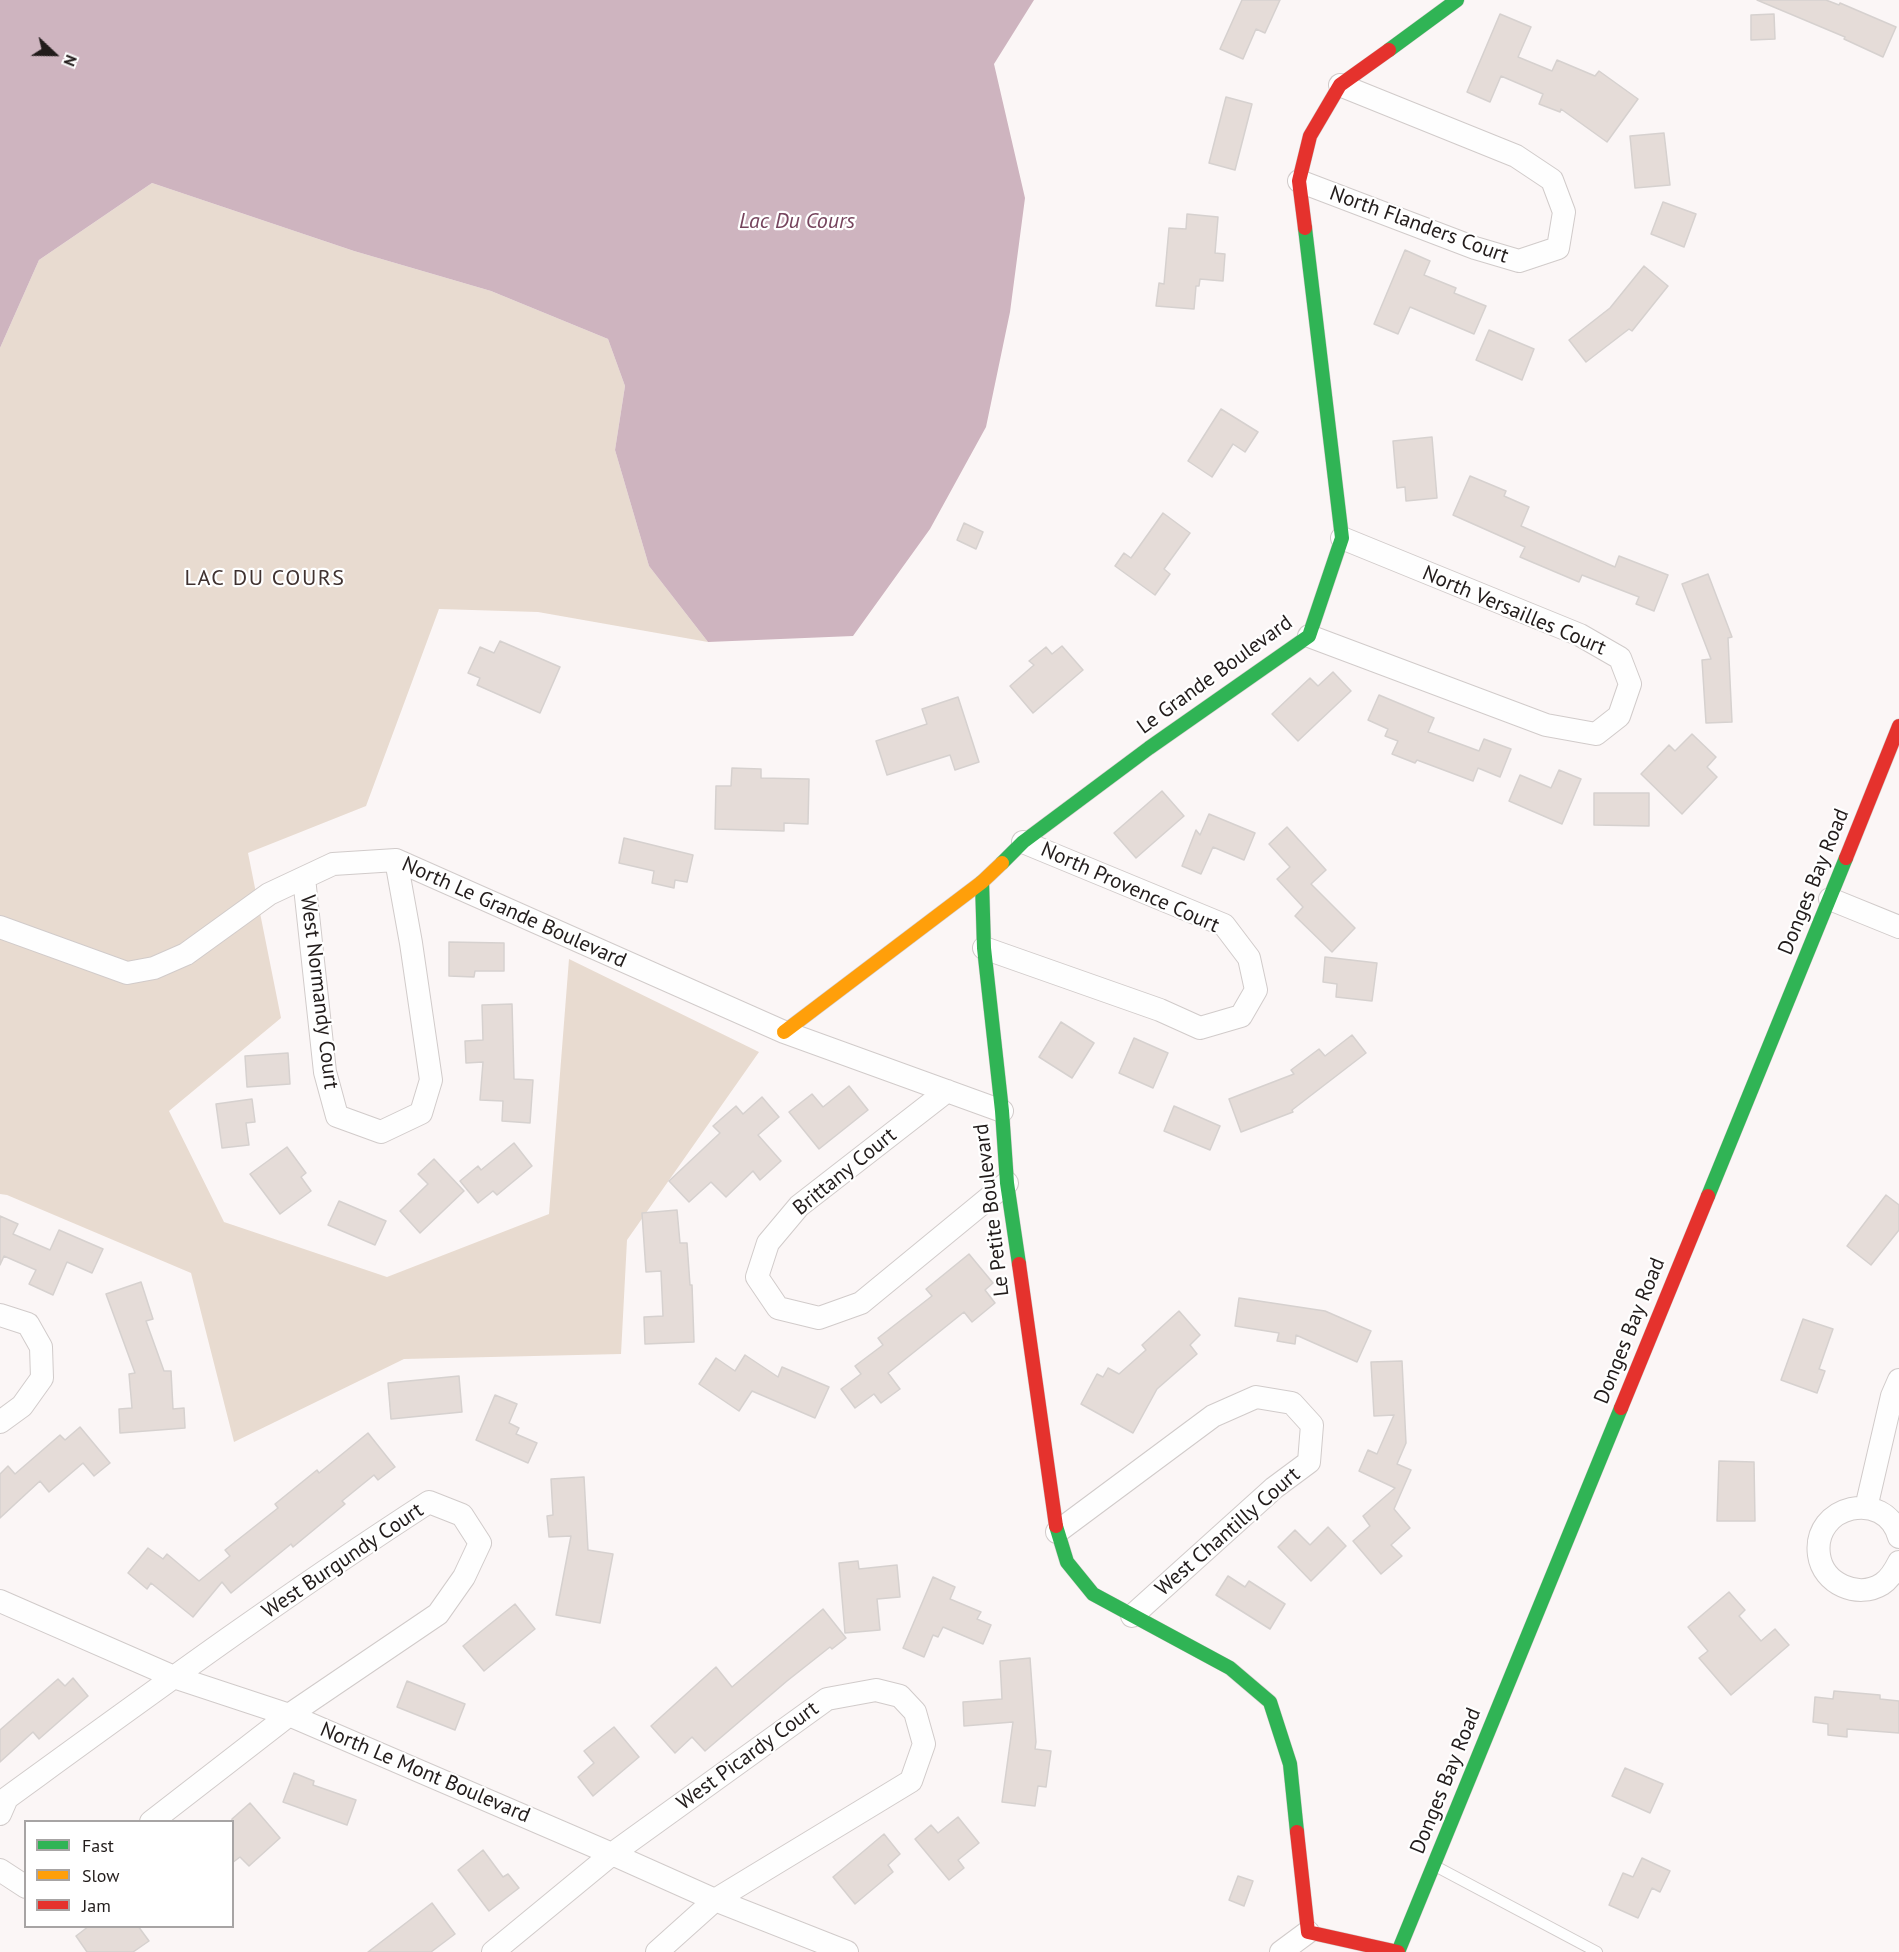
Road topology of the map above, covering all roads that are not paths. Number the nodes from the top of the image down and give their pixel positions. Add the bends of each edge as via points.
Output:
1 (1457, 0) edge
2 (1340, 85) junction
3 (1299, 181) junction
4 (1342, 538) junction
5 (1309, 636) junction
6 (1899, 726) edge
7 (1023, 842) junction
8 (396, 860) junction
9 (304, 878) junction
10 (982, 882) junction
11 (1830, 899) junction
12 (0, 927) edge
13 (1899, 927) edge
14 (984, 948) junction
15 (784, 1032) junction
16 (946, 1091) junction
17 (1002, 1111) junction
18 (1007, 1183) junction
19 (0, 1315) edge
20 (1899, 1380) edge
21 (0, 1422) edge
22 (1866, 1508) junction
23 (1057, 1532) junction
24 (1899, 1537) edge
25 (1899, 1562) edge
26 (0, 1601) edge
27 (1132, 1616) junction
28 (174, 1677) junction
29 (289, 1715) junction
30 (0, 1814) edge
31 (152, 1820) edge
32 (612, 1854) junction
33 (1434, 1865) junction
34 (0, 1870) edge
35 (24, 1886) edge
36 (715, 1900) junction
37 (1308, 1932) junction
38 (493, 1952) edge
39 (657, 1952) edge
40 (847, 1952) edge
41 (1281, 1952) edge
42 (1398, 1952) edge
43 (1597, 1952) edge

1 - 2 street, Le Grande Boulevard
2 - 3 street, Le Grande Boulevard via 1310,136
2 - 3 street, North Flanders Court via 1516,156 1552,180 1564,212 1558,248 1519,261
3 - 4 street, Le Grande Boulevard
4 - 5 street, Le Grande Boulevard
4 - 5 street, North Versailles Court via 1580,634 1620,658 1630,684 1619,716 1596,734 1546,725
5 - 7 street, Le Grande Boulevard
6 - 11 street, Donges Bay Road
7 - 10 street, Le Grande Boulevard
7 - 14 street, North Provence Court via 1224,925 1249,958 1256,990 1241,1016 1200,1028
8 - 9 street, North Le Grande Boulevard via 333,864
8 - 9 street, West Normandy Court via 431,1080 421,1113 381,1132 337,1116 326,1072
8 - 15 street, North Le Grande Boulevard
9 - 12 street, North Le Grande Boulevard via 269,894 186,954 154,968 127,973
10 - 14 street, Le Petite Boulevard
10 - 15 street, Le Grande Boulevard
11 - 13 street
11 - 33 street, Donges Bay Road
14 - 17 street, Le Petite Boulevard
15 - 16 street, North Le Grande Boulevard
16 - 17 street, North Le Grande Boulevard
16 - 18 street, Brittany Court via 799,1206 768,1243 757,1277 778,1308 819,1318 861,1303
17 - 18 street, Le Petite Boulevard
18 - 23 street, Le Petite Boulevard
19 - 21 street via 28,1324 41,1347 42,1378 22,1406
20 - 22 street
22 - 24 street via 1891,1521
22 - 25 street via 1840,1512 1822,1531 1818,1543 1824,1569 1843,1587 1869,1589 1882,1584
23 - 27 street, Le Petite Boulevard via 1067,1562 1093,1594
23 - 27 street, West Chantilly Court via 1213,1416 1256,1397 1292,1403 1312,1425 1309,1462 1274,1488
26 - 28 street, North Le Mont Boulevard
27 - 37 street, Le Petite Boulevard via 1230,1668 1270,1702 1290,1764
28 - 29 street, North Le Mont Boulevard
28 - 29 street, West Burgundy Court via 429,1502 462,1515 480,1543 464,1577 438,1614
28 - 30 street, West Burgundy Court via 8,1798
29 - 31 street, West Burgundy Court
29 - 32 street, North Le Mont Boulevard
32 - 36 street, North Le Mont Boulevard
32 - 36 street, West Picardy Court via 828,1699 876,1690 900,1696 915,1712 924,1744 911,1780
32 - 38 street, West Picardy Court
33 - 42 street, Donges Bay Road
33 - 43 lane
34 - 35 street
36 - 39 street, West Picardy Court
36 - 40 street, North Le Mont Boulevard
37 - 41 street
37 - 42 street

